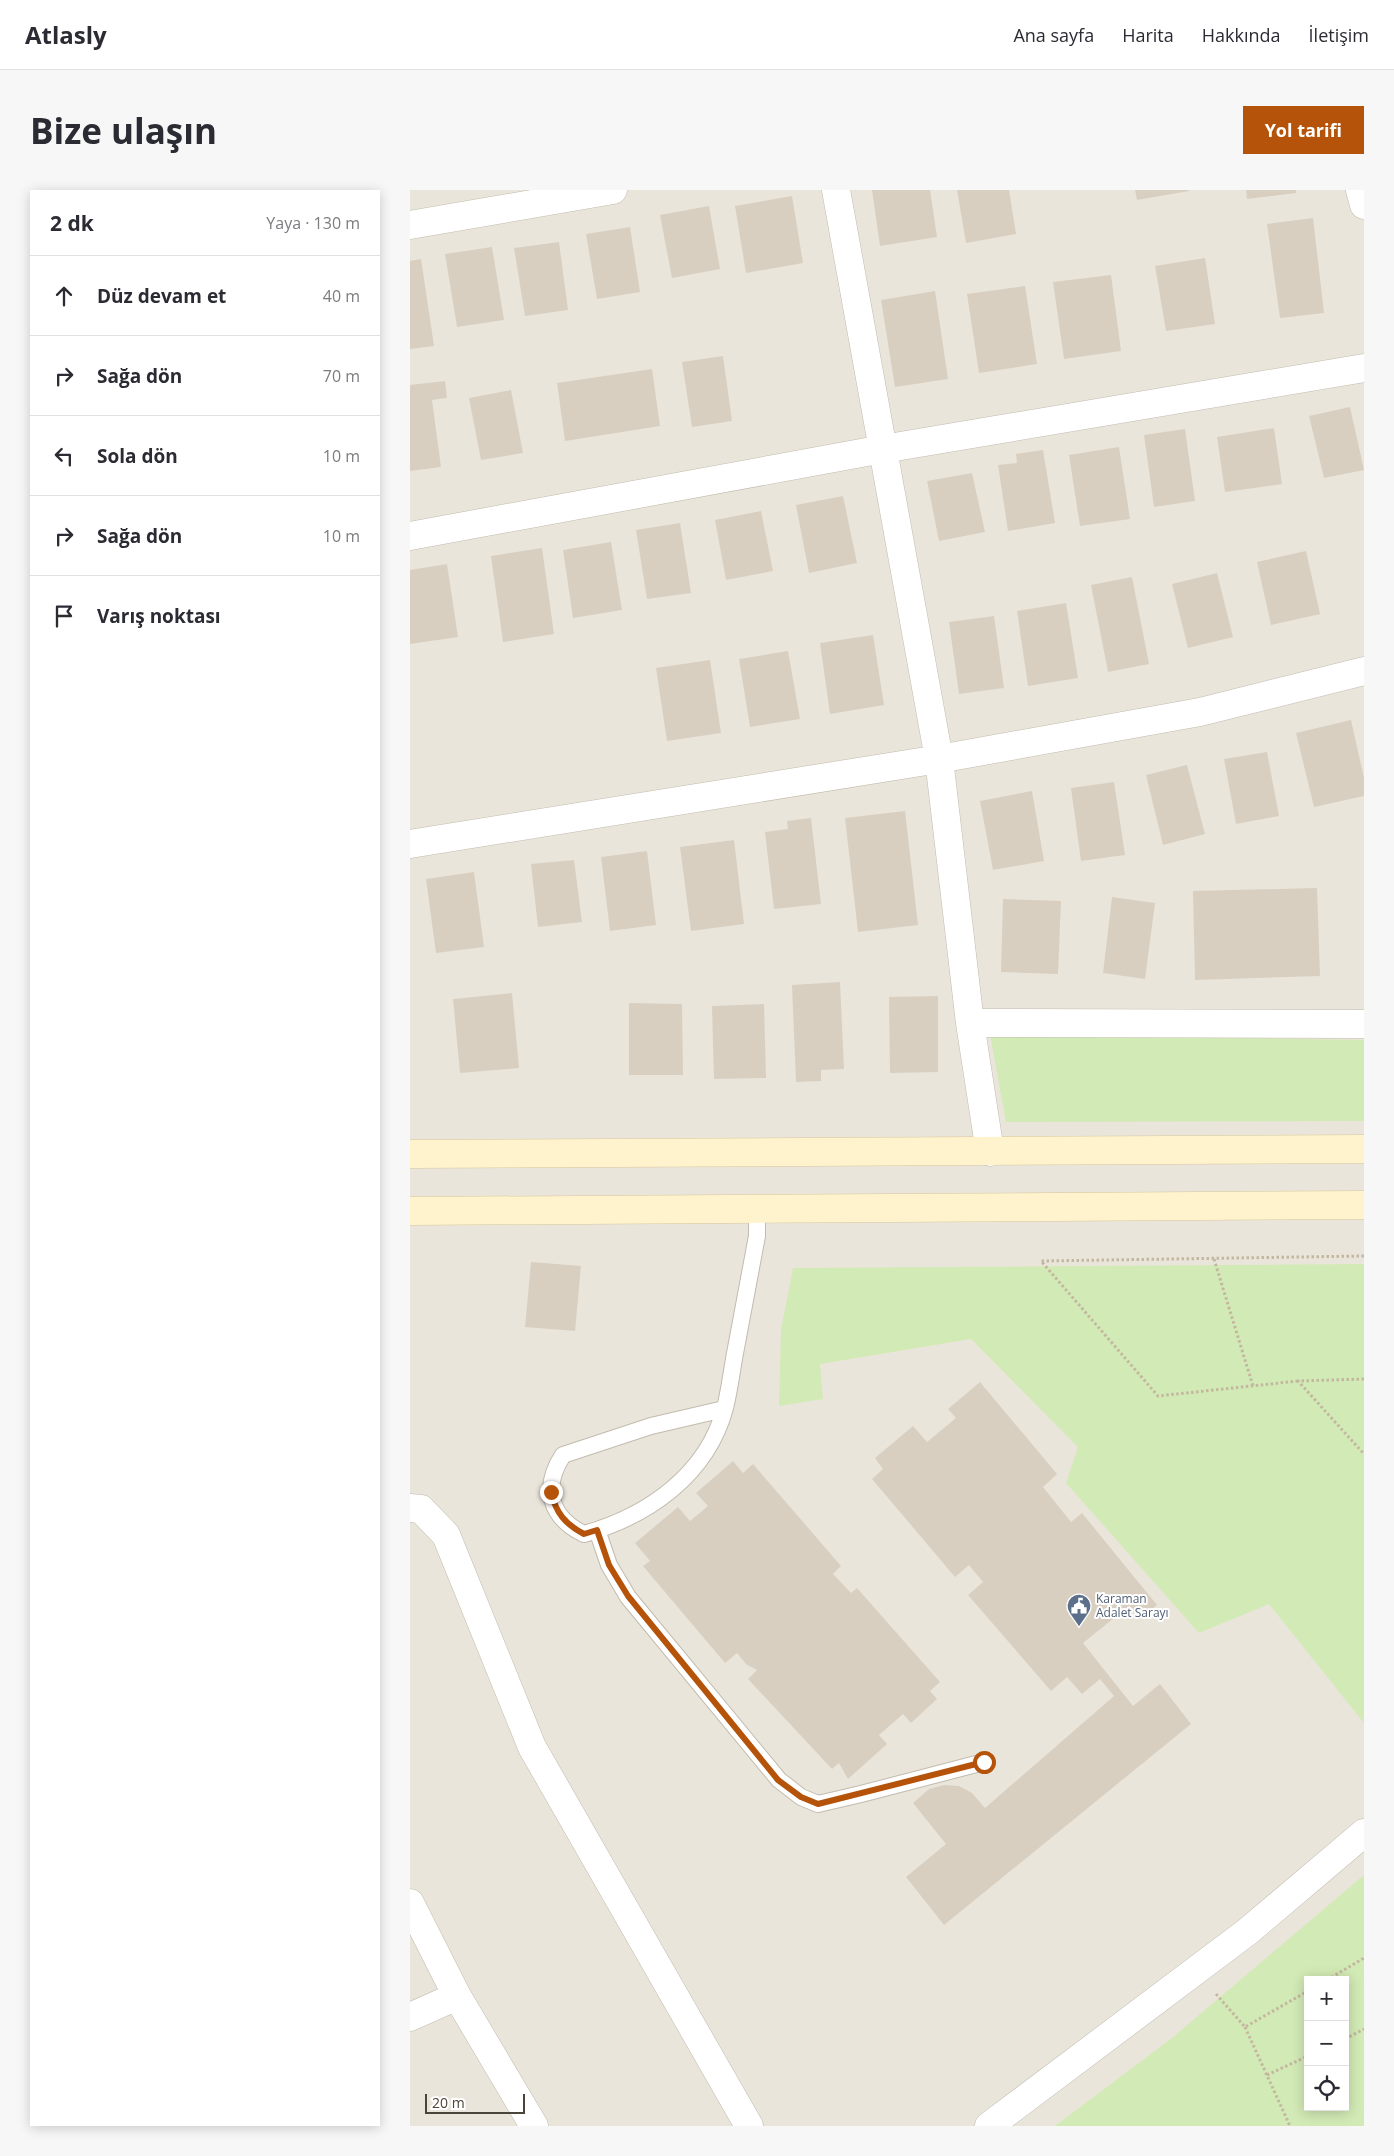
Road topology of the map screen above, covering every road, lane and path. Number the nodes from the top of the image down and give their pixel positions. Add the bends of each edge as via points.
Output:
1 (613, 190) edge
2 (836, 190) edge
3 (1360, 190) edge
4 (1364, 205) edge
5 (410, 225) edge
6 (1364, 368) edge
7 (883, 449) junction
8 (410, 536) edge
9 (1364, 671) edge
10 (939, 759) junction
11 (410, 844) edge
12 (970, 1023) junction
13 (1364, 1024) edge
14 (1364, 1149) edge
15 (410, 1151) edge
16 (990, 1152) junction
17 (1364, 1205) edge
18 (757, 1210) junction
19 (410, 1211) edge
20 (1364, 1256) edge
21 (1214, 1259) junction
22 (1364, 1378) edge
23 (1298, 1381) junction
24 (1252, 1386) junction
25 (724, 1409) junction
26 (1364, 1454) edge
27 (410, 1508) edge
28 (597, 1530) junction
29 (984, 1762) dead end
30 (1364, 1833) edge
31 (410, 1903) edge
32 (1364, 1958) edge
33 (1197, 1970) junction
34 (1334, 1976) edge
35 (1304, 1993) edge
36 (457, 1996) junction
37 (410, 2017) edge
38 (1245, 2027) junction
39 (1364, 2029) edge
40 (1349, 2037) edge
41 (1304, 2058) edge
42 (1266, 2075) junction
43 (534, 2126) edge
44 (749, 2126) edge
45 (989, 2126) edge
46 (1290, 2126) edge

1 - 5 street
2 - 7 street
3 - 4 street
6 - 7 street
7 - 8 street
7 - 10 street
9 - 10 street via 1200,712
10 - 11 street
10 - 12 street
12 - 13 street
12 - 16 street
14 - 16 main road
15 - 16 main road
17 - 18 main road
18 - 19 main road
18 - 25 lane via 757,1236
20 - 21 path
21 - 24 path
21 - 24 path via 1041,1261 1158,1396
22 - 23 path
23 - 24 path
23 - 26 path
25 - 28 lane via 709,1444 678,1485 638,1513
25 - 28 lane via 651,1426 563,1455 552,1479 554,1505 571,1528 584,1534
27 - 44 street via 421,1509 446,1535 532,1747
28 - 29 lane via 609,1565 628,1596 778,1780 801,1797 818,1804
30 - 33 street
31 - 36 street
32 - 34 path
33 - 38 path
33 - 45 street
35 - 38 path
36 - 37 street
36 - 43 street
38 - 42 path
39 - 40 path
41 - 42 path
42 - 46 path

